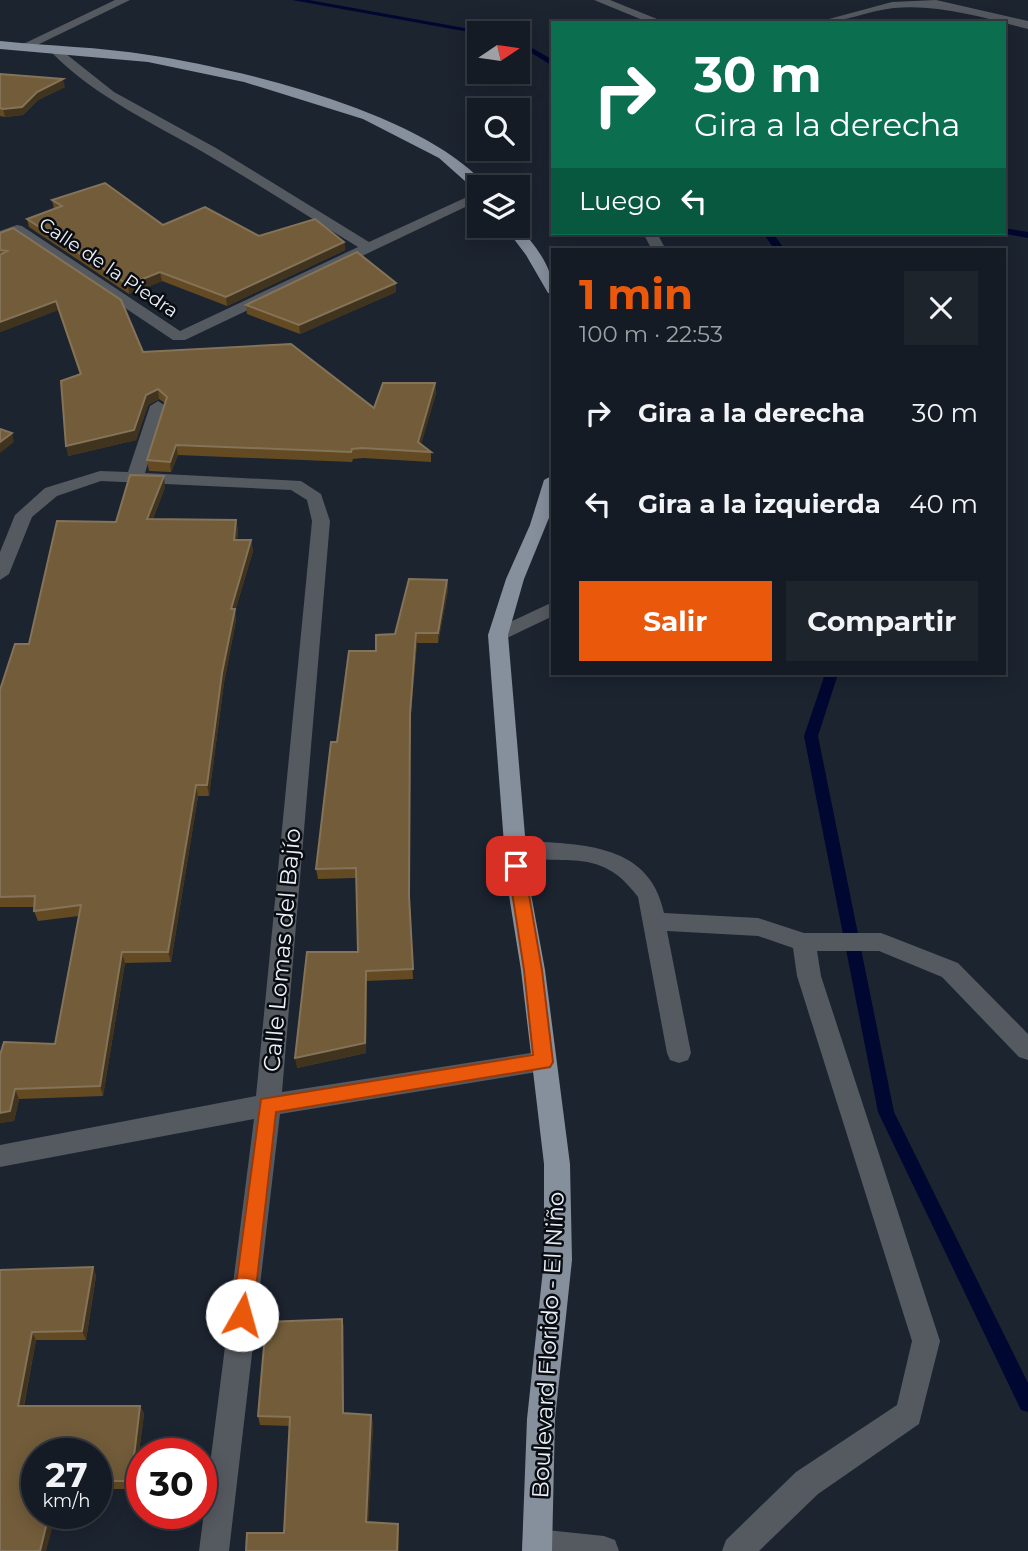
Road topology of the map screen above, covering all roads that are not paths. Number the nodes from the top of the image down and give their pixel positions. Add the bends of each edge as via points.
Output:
1 (124, 0) edge
2 (600, 0) edge
3 (656, 21) edge
4 (828, 21) edge
5 (1028, 25) edge
6 (0, 45) edge
7 (23, 47) junction
8 (55, 50) junction
9 (467, 175) edge
10 (467, 201) edge
11 (0, 236) edge
12 (520, 238) edge
13 (366, 246) junction
14 (551, 286) edge
15 (158, 406) dead end
16 (135, 477) junction
17 (551, 486) edge
18 (0, 574) edge
19 (551, 609) edge
20 (498, 635) junction
21 (515, 848) junction
22 (653, 920) junction
23 (804, 942) junction
24 (1028, 1050) edge
25 (679, 1053) dead end
26 (543, 1062) junction
27 (268, 1105) junction
28 (0, 1156) edge
29 (537, 1547) edge
30 (214, 1551) edge
31 (604, 1551) edge
32 (737, 1551) edge

1 - 7 street
2 - 3 street
4 - 5 street via 892,5 934,3
6 - 7 main road
7 - 8 main road
8 - 9 main road via 148,58 247,79 368,116 444,155
8 - 13 street via 102,92
10 - 13 street
11 - 13 street, Calle de la Piedra via 17,229 179,337
12 - 14 main road
15 - 16 street
16 - 18 street via 100,476 51,492 24,515
16 - 27 street, Calle Lomas del Bajío via 295,485 315,498 321,521
17 - 20 main road, Boulevard Florido - El Niño via 514,579
19 - 20 street
20 - 21 main road, Boulevard Florido - El Niño
21 - 22 street via 598,855 631,871 649,895
21 - 26 main road, Boulevard Florido - El Niño
22 - 23 street via 758,927
22 - 25 street
23 - 24 street via 881,942 950,970
23 - 32 street via 809,976 926,1341 909,1414 807,1483
26 - 27 street
26 - 29 main road, Boulevard Florido - El Niño via 557,1164 558,1260 541,1419
27 - 28 street
27 - 30 street, Calle Lomas del Bajío
29 - 31 street

